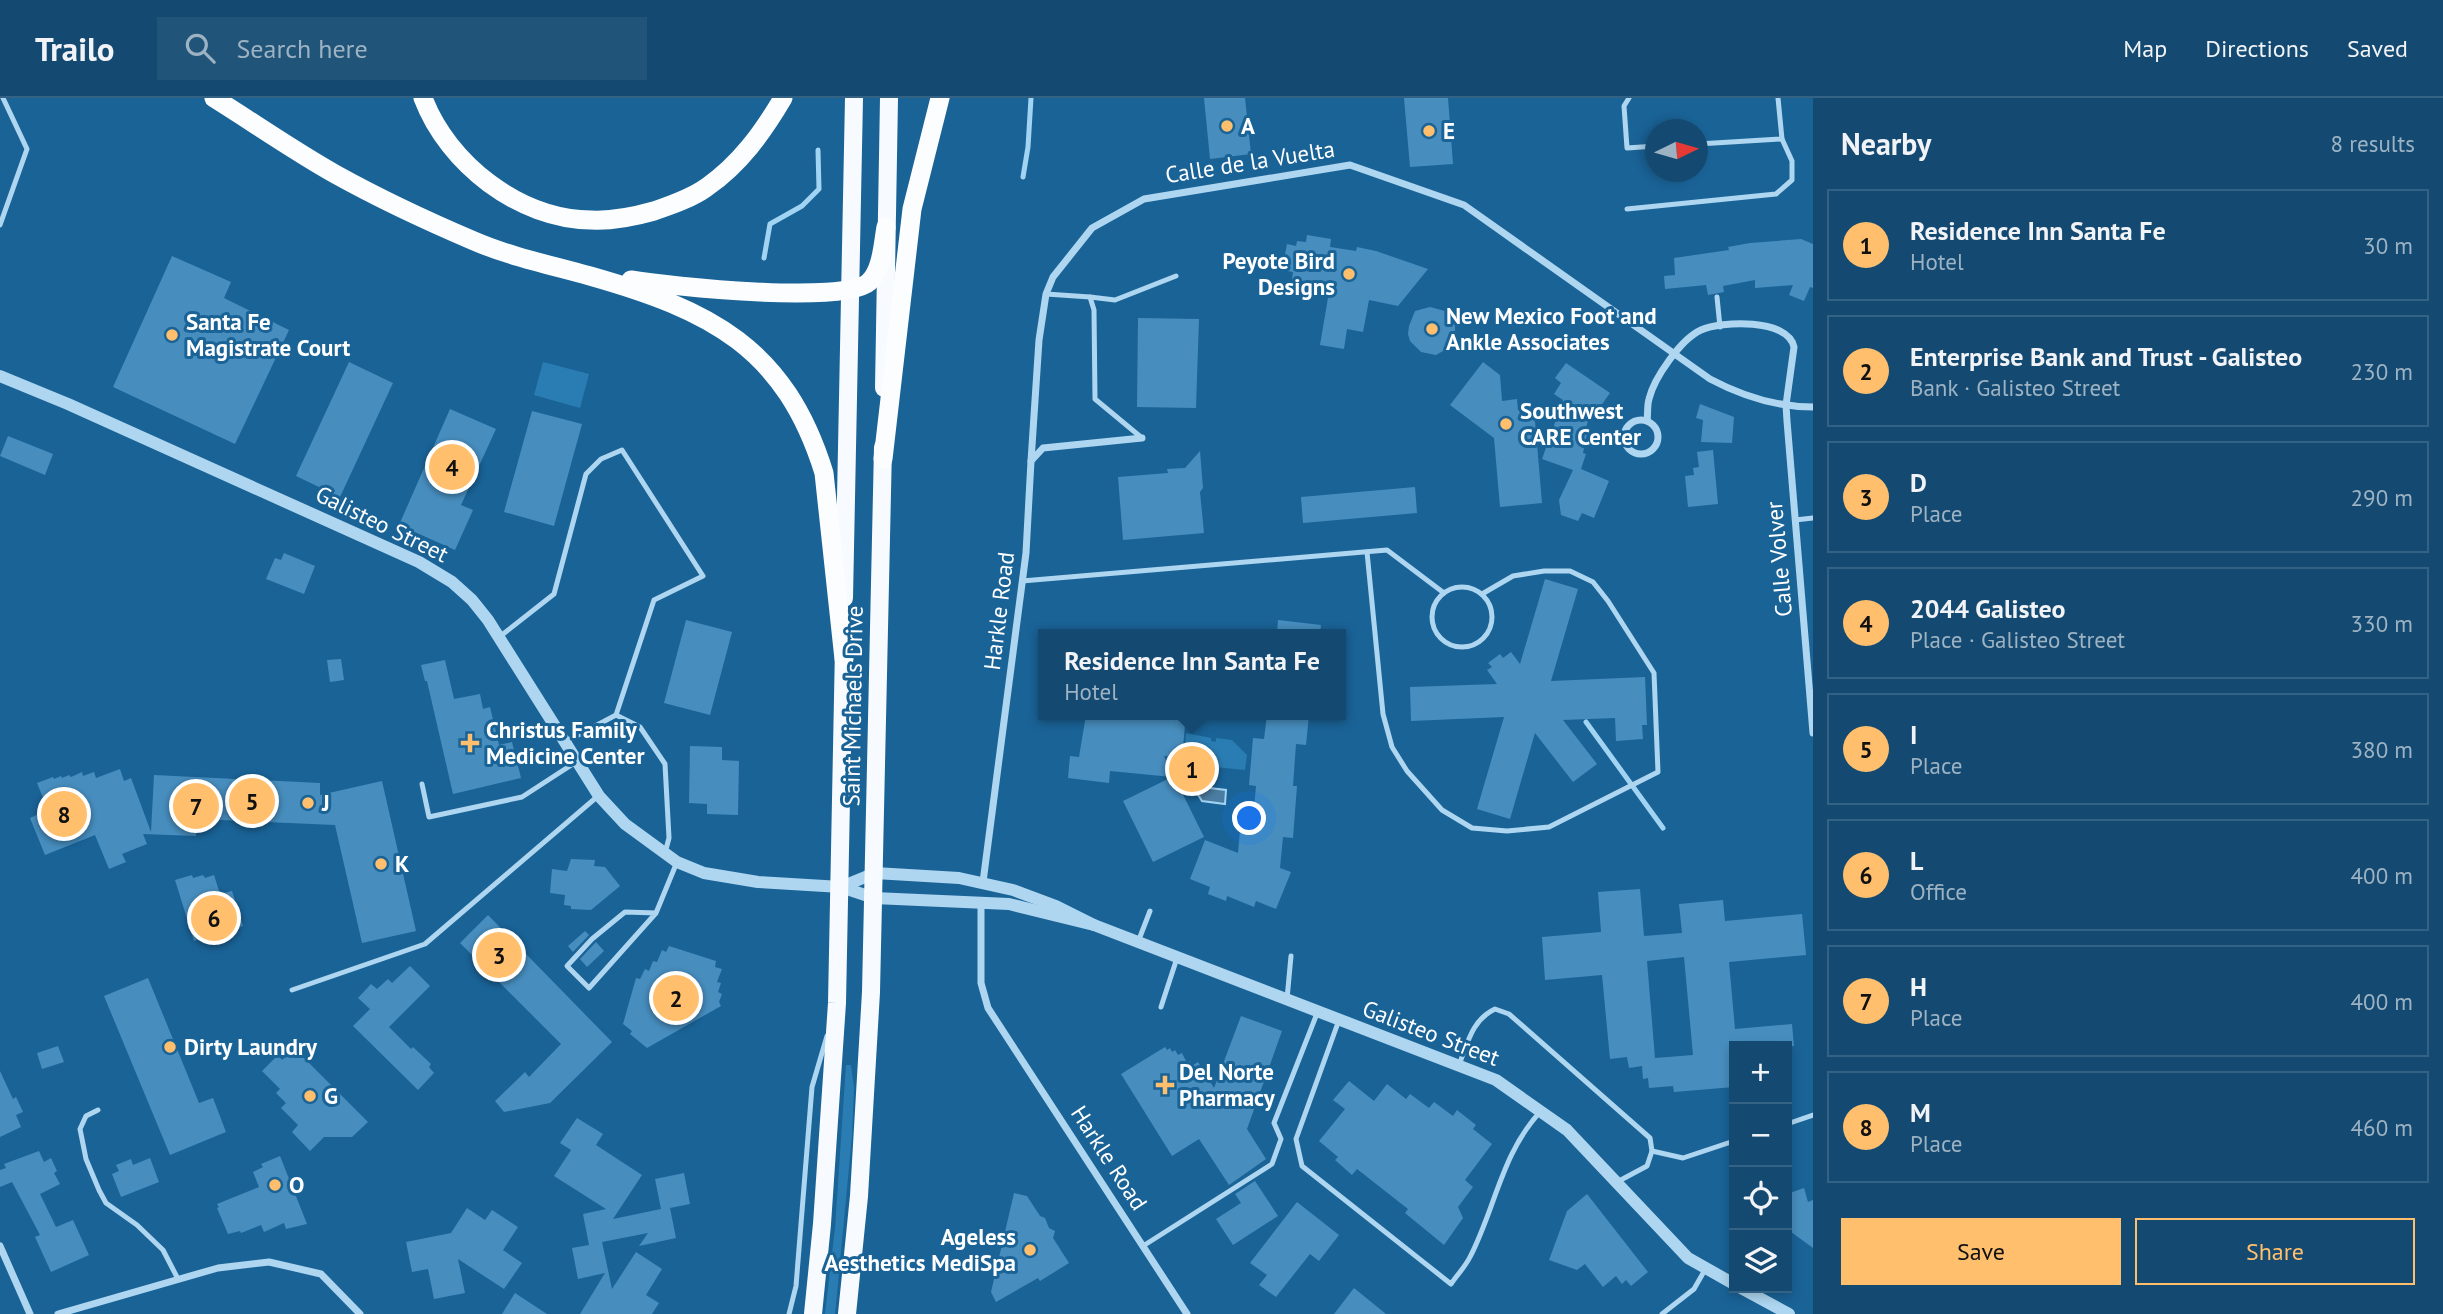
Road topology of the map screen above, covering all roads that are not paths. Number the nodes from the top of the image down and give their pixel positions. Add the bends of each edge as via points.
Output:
1 (3, 98) edge
2 (214, 98) edge
3 (424, 98) edge
4 (783, 98) edge
5 (853, 98) edge
6 (889, 98) edge
7 (940, 98) edge
8 (1619, 98) edge
9 (1629, 98) edge
10 (1779, 98) edge
11 (1624, 106) junction
12 (1782, 139) junction
13 (1708, 143) edge
14 (1645, 147) edge
15 (1626, 209) dead end
16 (0, 225) edge
17 (886, 227) junction
18 (1176, 275) dead end
19 (592, 276) junction
20 (850, 290) junction
21 (1046, 294) junction
22 (1090, 297) junction
23 (1717, 297) dead end
24 (1720, 327) junction
25 (1675, 354) junction
26 (0, 376) edge
27 (1786, 405) junction
28 (1813, 407) edge
29 (1647, 421) junction
30 (1143, 438) joint
31 (883, 459) junction
32 (1031, 461) junction
33 (1813, 518) edge
34 (1794, 520) junction
35 (1367, 552) junction
36 (1022, 581) junction
37 (1444, 593) junction
38 (1482, 594) junction
39 (498, 638) junction
40 (844, 659) junction
41 (1812, 710) edge
42 (616, 715) junction
43 (1813, 733) edge
44 (564, 742) junction
45 (576, 762) junction
46 (422, 784) dead end
47 (599, 796) junction
48 (665, 854) junction
49 (677, 863) junction
50 (874, 873) junction
51 (984, 882) junction
52 (841, 887) junction
53 (874, 898) junction
54 (981, 902) junction
55 (1150, 911) dead end
56 (656, 913) junction
57 (1094, 925) junction
58 (1138, 942) junction
59 (1291, 956) dead end
60 (1177, 958) junction
61 (292, 990) dead end
62 (1287, 999) junction
63 (837, 1003) junction
64 (1161, 1007) dead end
65 (1318, 1011) junction
66 (1339, 1020) junction
67 (1459, 1065) junction
68 (98, 1110) dead end
69 (1541, 1111) junction
70 (1813, 1115) edge
71 (1792, 1122) edge
72 (1729, 1143) edge
73 (1652, 1151) junction
74 (1617, 1182) junction
75 (0, 1246) edge
76 (1143, 1246) junction
77 (1706, 1268) junction
78 (178, 1279) junction
79 (1729, 1281) edge
80 (1750, 1293) edge
81 (30, 1314) edge
82 (58, 1314) edge
83 (360, 1314) edge
84 (789, 1314) edge
85 (813, 1314) edge
86 (847, 1314) edge
87 (1187, 1314) edge
88 (1662, 1314) edge
89 (1788, 1314) edge

1 - 16 lane via 27,149
2 - 19 highway via 335,174 427,221 478,243
3 - 4 highway via 460,158 487,182 527,205 589,220 637,216 707,187 749,149
5 - 20 main road, Saint Michaels Drive
6 - 17 main road, Saint Michaels Drive
7 - 31 highway via 912,209
8 - 11 lane
9 - 11 lane
10 - 12 lane
11 - 14 lane via 1627,148
12 - 13 lane
12 - 15 lane via 1793,162 1792,180 1776,194
17 - 20 highway via 876,274 861,288
17 - 31 main road, Saint Michaels Drive
18 - 22 lane via 1115,300
19 - 20 highway via 715,290
19 - 40 highway via 705,318 747,346 785,389 815,443 824,473
20 - 40 main road, Saint Michaels Drive
21 - 22 lane
21 - 25 street, Calle de la Vuelta via 1053,277 1092,228 1144,199 1350,165 1464,205
21 - 32 street, Calle de la Vuelta
22 - 30 lane via 1095,399
23 - 24 lane
24 - 25 street, Calle Volver via 1702,329
24 - 27 street, Calle Volver via 1772,327 1789,335 1794,347
25 - 27 street, Calle de la Vuelta via 1734,391
25 - 29 street, Calle Volver via 1649,399
26 - 39 street, Galisteo Street via 419,562 472,600
27 - 28 street, Calle de la Vuelta
27 - 34 street, Calle Volver
29 - 29 street via 1631,423 1625,432 1625,443 1632,451 1648,453 1657,445 1656,428
30 - 32 street via 1042,448
31 - 50 main road, Saint Michaels Drive
32 - 36 street, Harkle Road
33 - 34 lane
34 - 41 street, Calle Volver
35 - 36 lane
35 - 37 lane via 1387,550
35 - 38 lane via 1383,714 1392,747 1442,810 1472,828 1549,827 1658,772 1654,673 1593,582 1570,571 1544,571 1513,576
36 - 51 street, Harkle Road
37 - 38 lane via 1467,587
37 - 38 lane via 1433,610 1434,629 1457,647 1476,644 1490,630 1492,611
39 - 42 lane via 554,594 586,474 601,459 622,450 703,576 654,600
39 - 44 street, Galisteo Street
40 - 52 main road, Saint Michaels Drive
41 - 43 street, Calle Volver
42 - 44 lane
42 - 48 lane via 640,727 665,764 669,838
44 - 45 street, Galisteo Street
45 - 46 lane via 522,797 429,817
45 - 47 street, Galisteo Street
47 - 48 street, Galisteo Street via 625,824
47 - 61 lane via 425,944
48 - 49 street, Galisteo Street
49 - 52 street, Galisteo Street via 704,873 758,882
49 - 56 lane
50 - 51 street, Galisteo Street
50 - 52 street, Galisteo Street
50 - 53 main road, Saint Michaels Drive
51 - 57 street, Galisteo Street via 1056,905
52 - 53 street, Galisteo Street
52 - 63 main road, Saint Michaels Drive
53 - 54 street, Galisteo Street
53 - 86 main road, Saint Michaels Drive via 868,1069
54 - 57 street, Galisteo Street via 1009,904
54 - 76 street, Harkle Road via 980,965 988,1008
55 - 58 lane
56 - 56 lane via 589,988 567,965 625,912
57 - 58 street, Galisteo Street
58 - 60 street, Galisteo Street
59 - 62 lane
60 - 62 street, Galisteo Street
60 - 64 lane
62 - 65 street, Galisteo Street
63 - 84 lane via 812,1087 796,1286
63 - 85 main road, Saint Michaels Drive
65 - 66 street, Galisteo Street
65 - 76 lane via 1274,1123 1281,1139 1272,1164
66 - 67 street, Galisteo Street
66 - 69 lane via 1296,1139 1302,1166 1451,1284 1470,1258 1510,1157
67 - 69 street, Galisteo Street via 1496,1080
67 - 73 lane via 1483,1014 1495,1009 1509,1014 1650,1138
68 - 78 lane via 86,1116 80,1129 99,1190 106,1203 163,1250
69 - 74 street, Galisteo Street via 1567,1130
70 - 71 lane
72 - 73 lane via 1683,1158
73 - 74 lane via 1647,1166
74 - 77 street, Galisteo Street via 1688,1258
75 - 81 street
76 - 87 street, Harkle Road
77 - 79 street, Galisteo Street
77 - 88 lane via 1694,1289
78 - 82 street
78 - 83 street via 269,1262 321,1274
80 - 89 street

